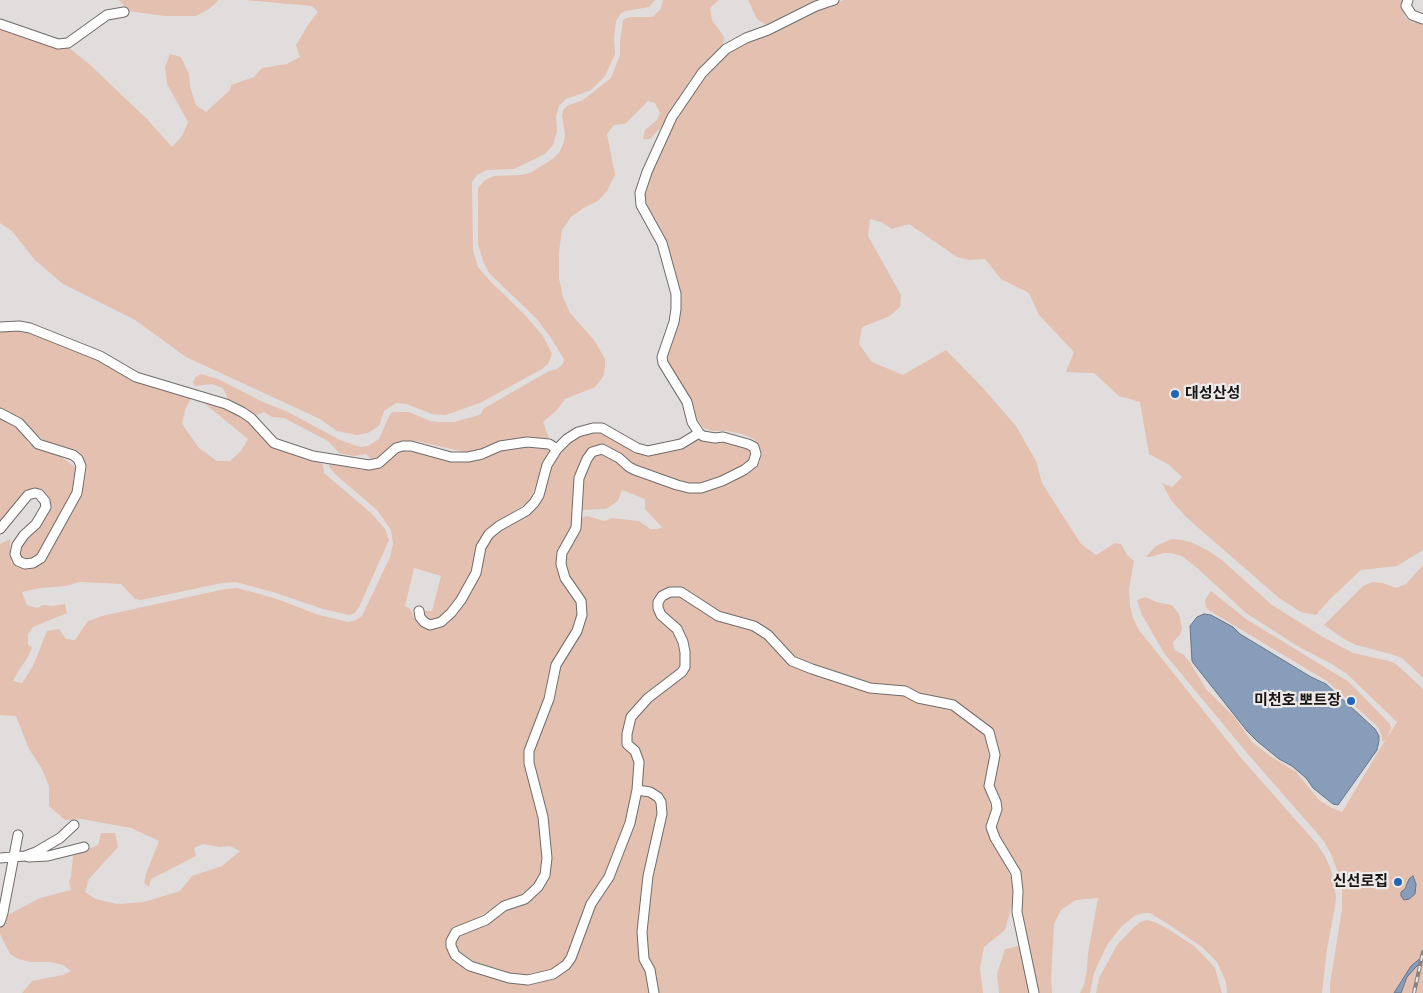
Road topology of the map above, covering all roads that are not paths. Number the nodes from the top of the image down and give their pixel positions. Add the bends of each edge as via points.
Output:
1 (834, 0) edge
2 (1408, 0) edge
3 (124, 12) dead end
4 (1423, 19) edge
5 (0, 24) edge
6 (0, 327) edge
7 (0, 413) edge
8 (699, 433) junction
9 (556, 449) junction
10 (0, 528) edge
11 (418, 611) dead end
12 (637, 790) junction
13 (74, 825) dead end
14 (18, 835) dead end
15 (84, 847) dead end
16 (25, 856) junction
17 (0, 858) edge
18 (14, 858) junction
19 (0, 922) edge
20 (654, 993) edge
21 (1034, 993) edge

1 - 8 street via 746,38 726,49 702,72 672,116 642,186 641,205 662,243 676,294 674,322 662,357 663,363 687,402 692,422
2 - 4 street via 1406,6 1412,15
3 - 5 street via 106,16 68,43 58,44
6 - 9 street via 30,328 100,356 136,377 226,404 251,418 274,443 313,456 370,465 379,464 396,448 403,446 451,457 468,457 500,446 527,442 549,444
7 - 10 street via 19,423 38,444 72,455 81,466 77,493 41,558 24,564 15,554 17,545 46,507 46,501 39,494 28,495
8 - 9 street via 681,444 648,451 602,428 592,428 578,432
8 - 12 street via 748,444 756,454 753,463 722,481 701,488 677,485 635,470 602,449 592,452 582,467 578,478 576,528 562,553 561,564 565,578 580,601 582,615 577,631 556,665 549,699 529,751 542,817 547,858 545,876 525,899 504,906 486,920 456,932 451,941 456,955 481,970 528,980 553,974 566,965 580,938 591,904 609,877 630,822
9 - 11 street via 534,503 489,534 481,547 476,573 451,613 441,622 430,625
12 - 20 street via 650,792 661,802 662,814 648,876 642,932 644,959 650,970
12 - 21 street via 638,757 627,744 631,717 648,698 682,672 686,662 677,629 658,608 662,596 670,592 680,592 718,616 754,626 768,635 792,661 870,688 905,691 918,698 953,706 989,732 992,742 995,755 989,786 997,809 991,827 1016,873 1017,912
13 - 16 street via 60,838
14 - 18 street
15 - 16 street via 48,856
16 - 18 street
17 - 18 street
18 - 19 street

